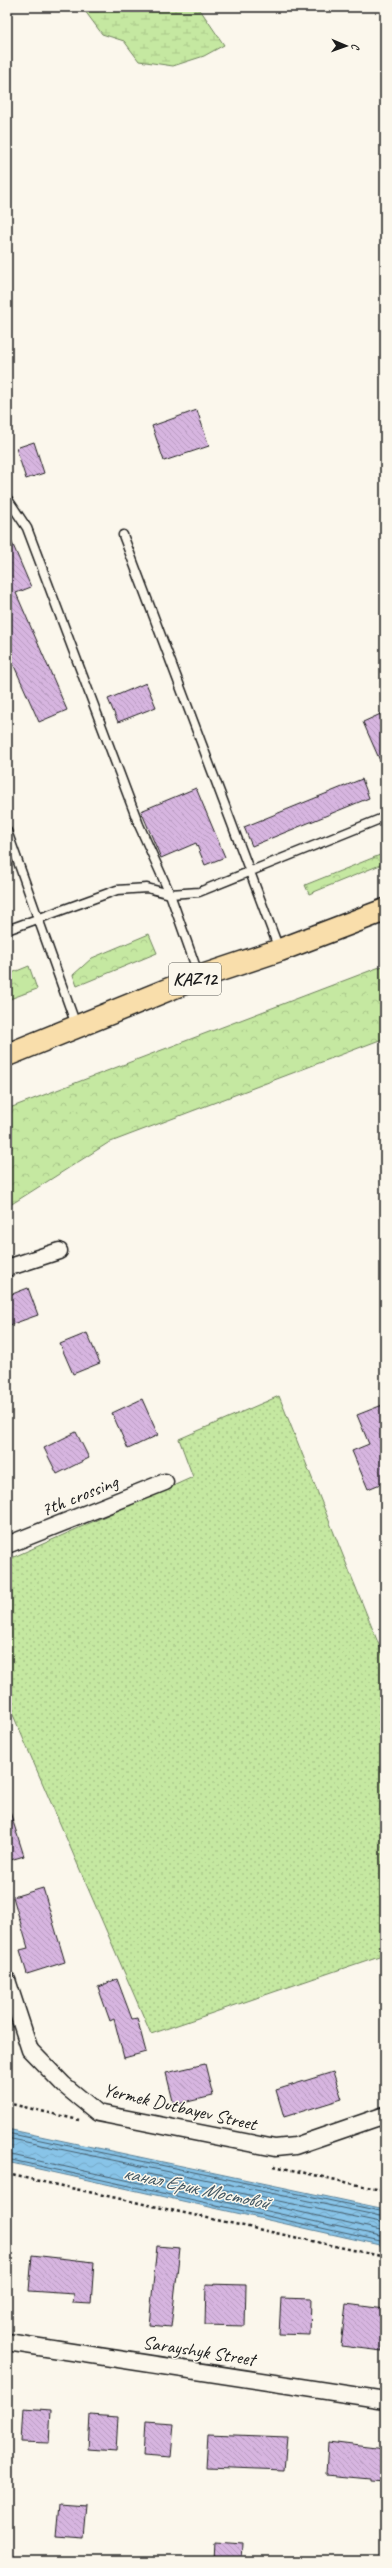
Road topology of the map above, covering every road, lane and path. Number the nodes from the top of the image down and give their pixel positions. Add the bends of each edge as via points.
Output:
1 (7, 498) edge
2 (123, 535) dead end
3 (385, 817) edge
4 (7, 831) edge
5 (250, 871) junction
6 (170, 894) junction
7 (385, 910) edge
8 (38, 919) junction
9 (7, 930) edge
10 (280, 950) junction
11 (199, 977) junction
12 (77, 1028) junction
13 (7, 1055) edge
14 (59, 1251) dead end
15 (7, 1268) edge
16 (165, 1482) dead end
17 (7, 1545) edge
18 (7, 1980) edge
19 (385, 2115) edge
20 (7, 2174) edge
21 (385, 2257) edge
22 (7, 2342) edge
23 (385, 2400) edge

1 - 6 lane via 27,528 139,825
2 - 5 lane
3 - 5 lane
4 - 8 lane
5 - 6 lane via 199,892
5 - 10 lane
6 - 8 lane via 147,888 117,890
6 - 11 lane
7 - 10 main road, KAZ12
8 - 9 lane
8 - 12 lane
10 - 11 main road, KAZ12
11 - 12 main road, KAZ12
12 - 13 main road, KAZ12
14 - 15 street
16 - 17 street, 7th crossing
18 - 19 street, Yermek Dutbayev Street via 30,2050 64,2085 98,2113 275,2148 295,2146
20 - 21 path
22 - 23 street, Sarayshyk Street

